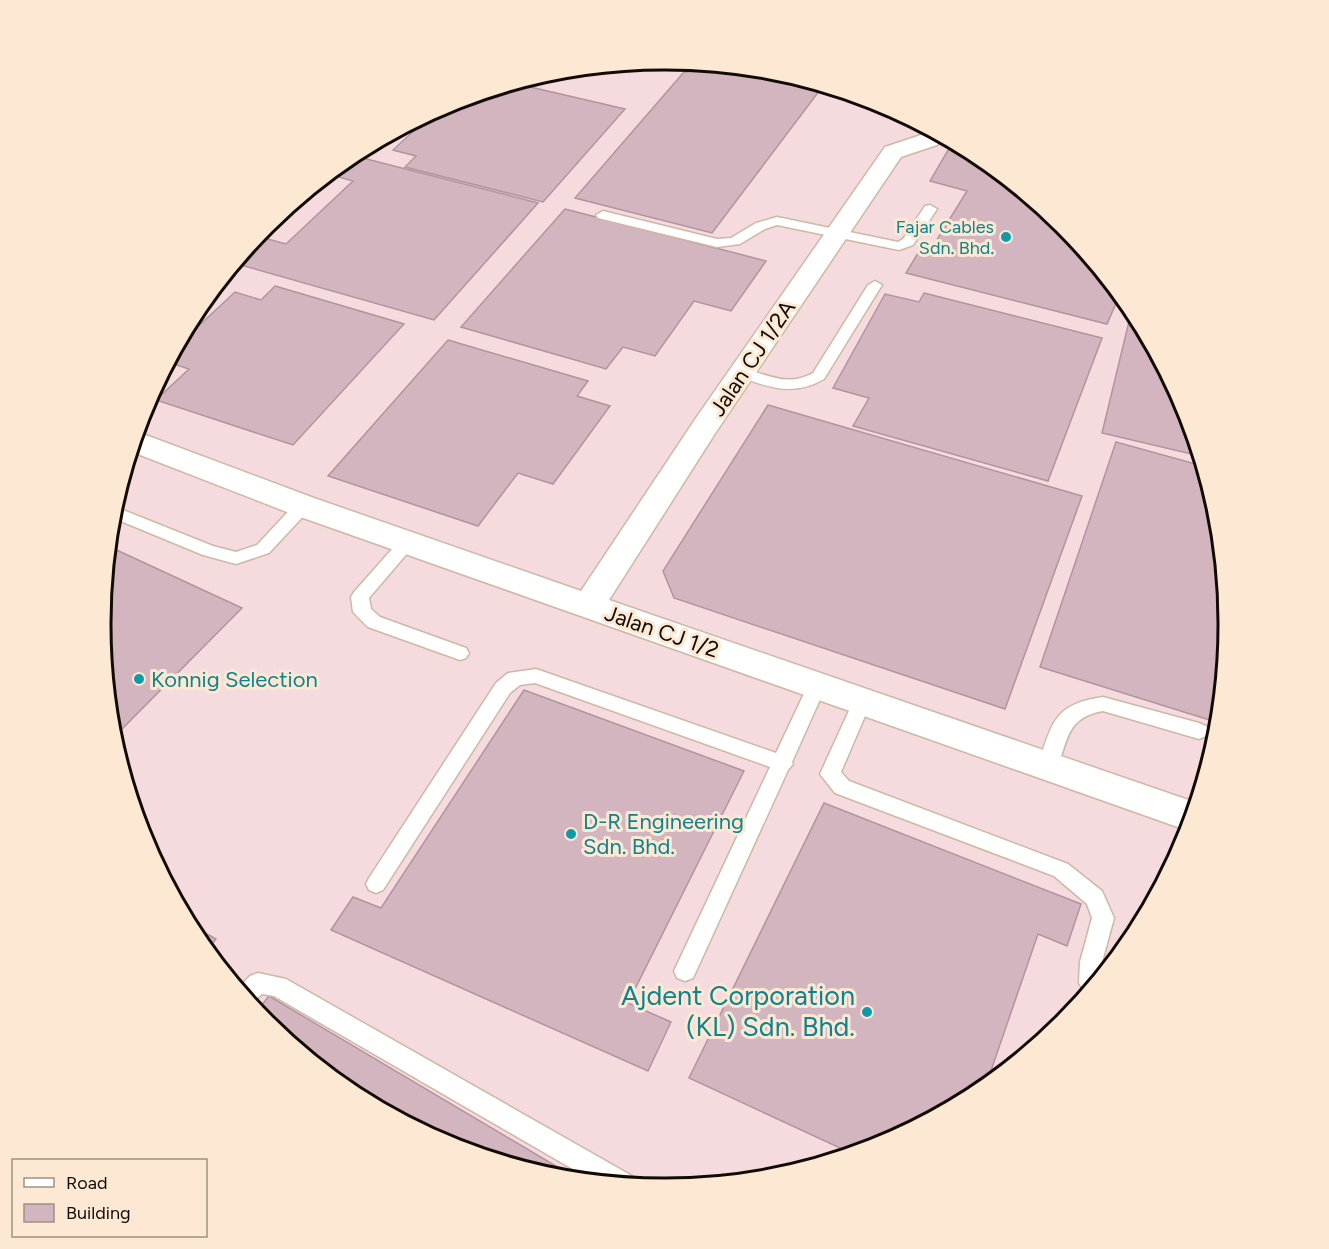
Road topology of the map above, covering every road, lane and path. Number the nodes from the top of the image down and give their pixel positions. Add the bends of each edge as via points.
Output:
1 (930, 139) edge
2 (930, 209) dead end
3 (603, 215) dead end
4 (835, 234) junction
5 (875, 285) dead end
6 (742, 374) junction
7 (141, 444) edge
8 (303, 506) junction
9 (121, 515) edge
10 (407, 543) junction
11 (589, 605) junction
12 (460, 653) dead end
13 (817, 686) junction
14 (862, 702) junction
15 (1199, 731) dead end
16 (783, 764) junction
17 (1047, 768) junction
18 (1185, 814) edge
19 (376, 884) dead end
20 (685, 971) dead end
21 (1090, 979) edge
22 (249, 992) edge
23 (606, 1175) edge

1 - 4 street, Jalan CJ 1/2A via 893,152
2 - 4 lane via 908,242 899,246
3 - 4 lane via 717,243 731,244 764,222 777,221
4 - 6 street, Jalan CJ 1/2A
5 - 6 lane via 819,376 804,385 787,386
6 - 11 street, Jalan CJ 1/2A
7 - 8 street, Jalan CJ 1/2
8 - 9 lane via 263,549 236,558
8 - 10 street, Jalan CJ 1/2
10 - 11 street, Jalan CJ 1/2
10 - 12 lane via 360,597 362,612 374,622
11 - 13 street, Jalan CJ 1/2
13 - 14 street, Jalan CJ 1/2
13 - 16 lane
14 - 17 street, Jalan CJ 1/2
14 - 21 lane via 830,774 835,781 842,787 1061,870 1095,898 1103,918
15 - 17 lane via 1103,704 1083,707 1063,722
16 - 19 lane via 536,676 515,678 503,688
16 - 20 lane
17 - 18 street, Jalan CJ 1/2
22 - 23 lane via 258,983 278,987

